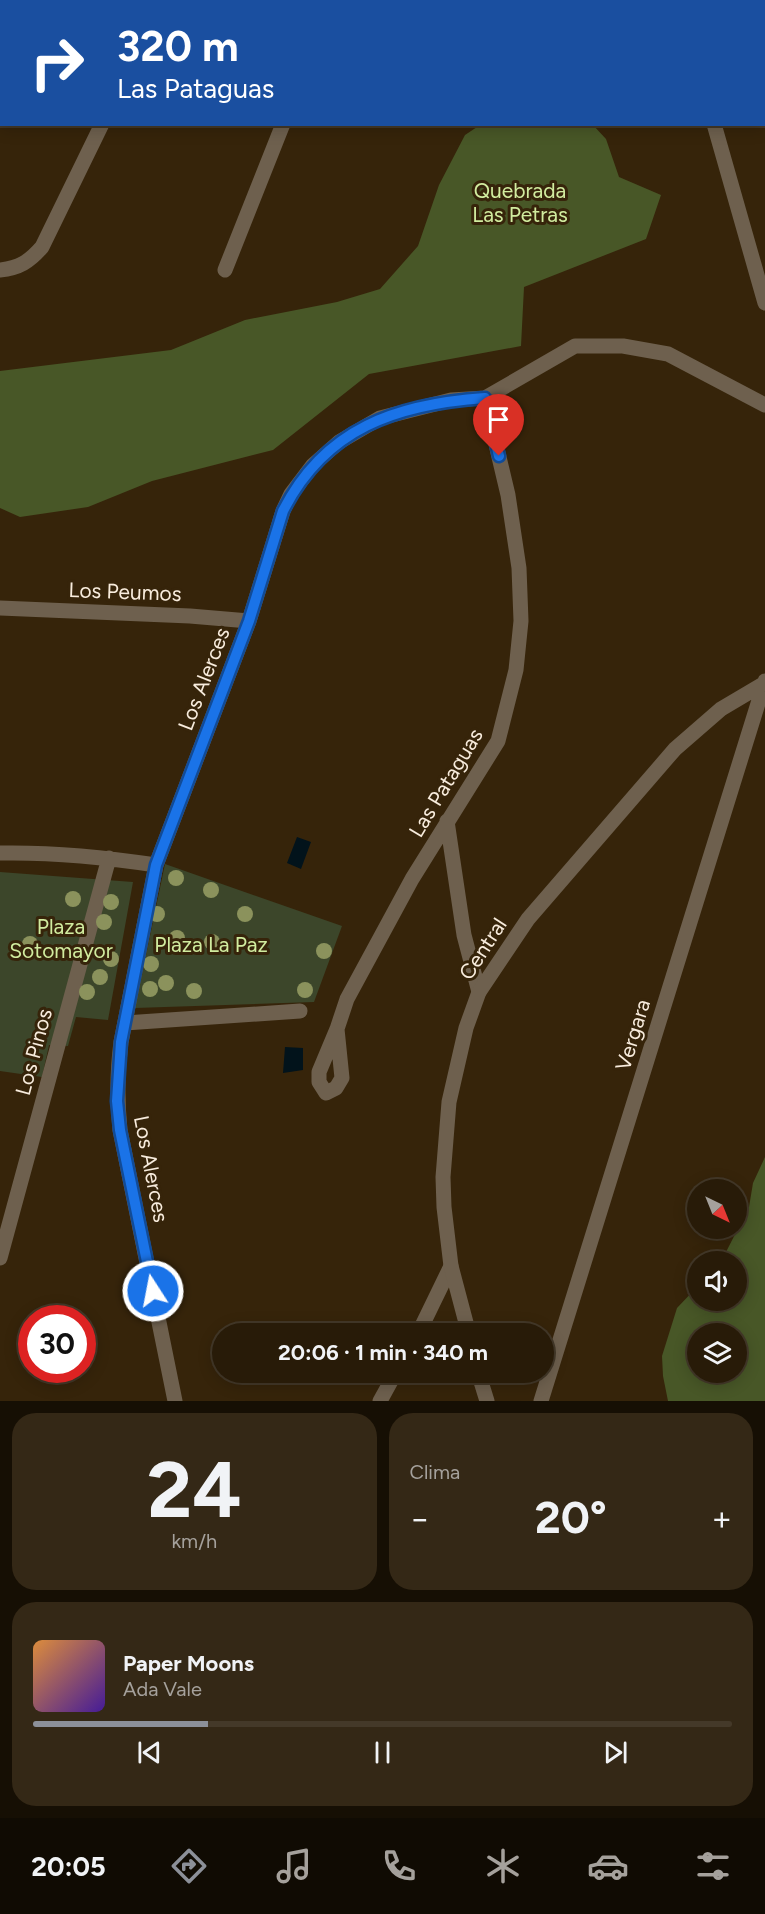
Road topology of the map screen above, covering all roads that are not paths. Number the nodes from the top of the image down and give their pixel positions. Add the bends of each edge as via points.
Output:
1 (101, 126) edge
2 (282, 126) edge
3 (715, 126) edge
4 (0, 270) edge
5 (225, 270) dead end
6 (765, 303) edge
7 (485, 398) junction
8 (765, 405) edge
9 (0, 608) edge
10 (249, 621) junction
11 (765, 682) edge
12 (447, 821) junction
13 (0, 853) edge
14 (109, 858) junction
15 (156, 865) junction
16 (478, 992) junction
17 (300, 1011) dead end
18 (125, 1023) junction
19 (337, 1029) dead end
20 (0, 1258) edge
21 (452, 1266) junction
22 (424, 1323) edge
23 (466, 1323) edge
24 (390, 1383) edge
25 (481, 1383) edge
26 (175, 1401) edge
27 (380, 1401) edge
28 (487, 1401) edge
29 (541, 1401) edge

1 - 4 street via 42,247 32,259 16,268
2 - 5 street
3 - 6 street
7 - 8 street, Los Alerces via 575,346 623,346 668,354
7 - 10 street, Los Alerces via 451,400 380,418 326,453 302,479 283,511
7 - 12 street, Las Pataguas via 508,495 519,568 521,621 516,670 498,741
9 - 10 street, Los Peumos
10 - 15 street, Los Alerces
11 - 16 street, Central via 721,709 675,748 528,919
11 - 29 street, Vergara
12 - 16 street
12 - 19 street, Las Pataguas via 347,999
13 - 14 street
14 - 15 street
14 - 20 street, Los Pinos
15 - 18 street, Los Alerces
16 - 21 street, Central via 456,1064 444,1139 444,1207
17 - 18 street
18 - 26 street, Los Alerces via 117,1072 120,1130
21 - 22 street
21 - 23 street, Central
24 - 27 street
25 - 28 street

